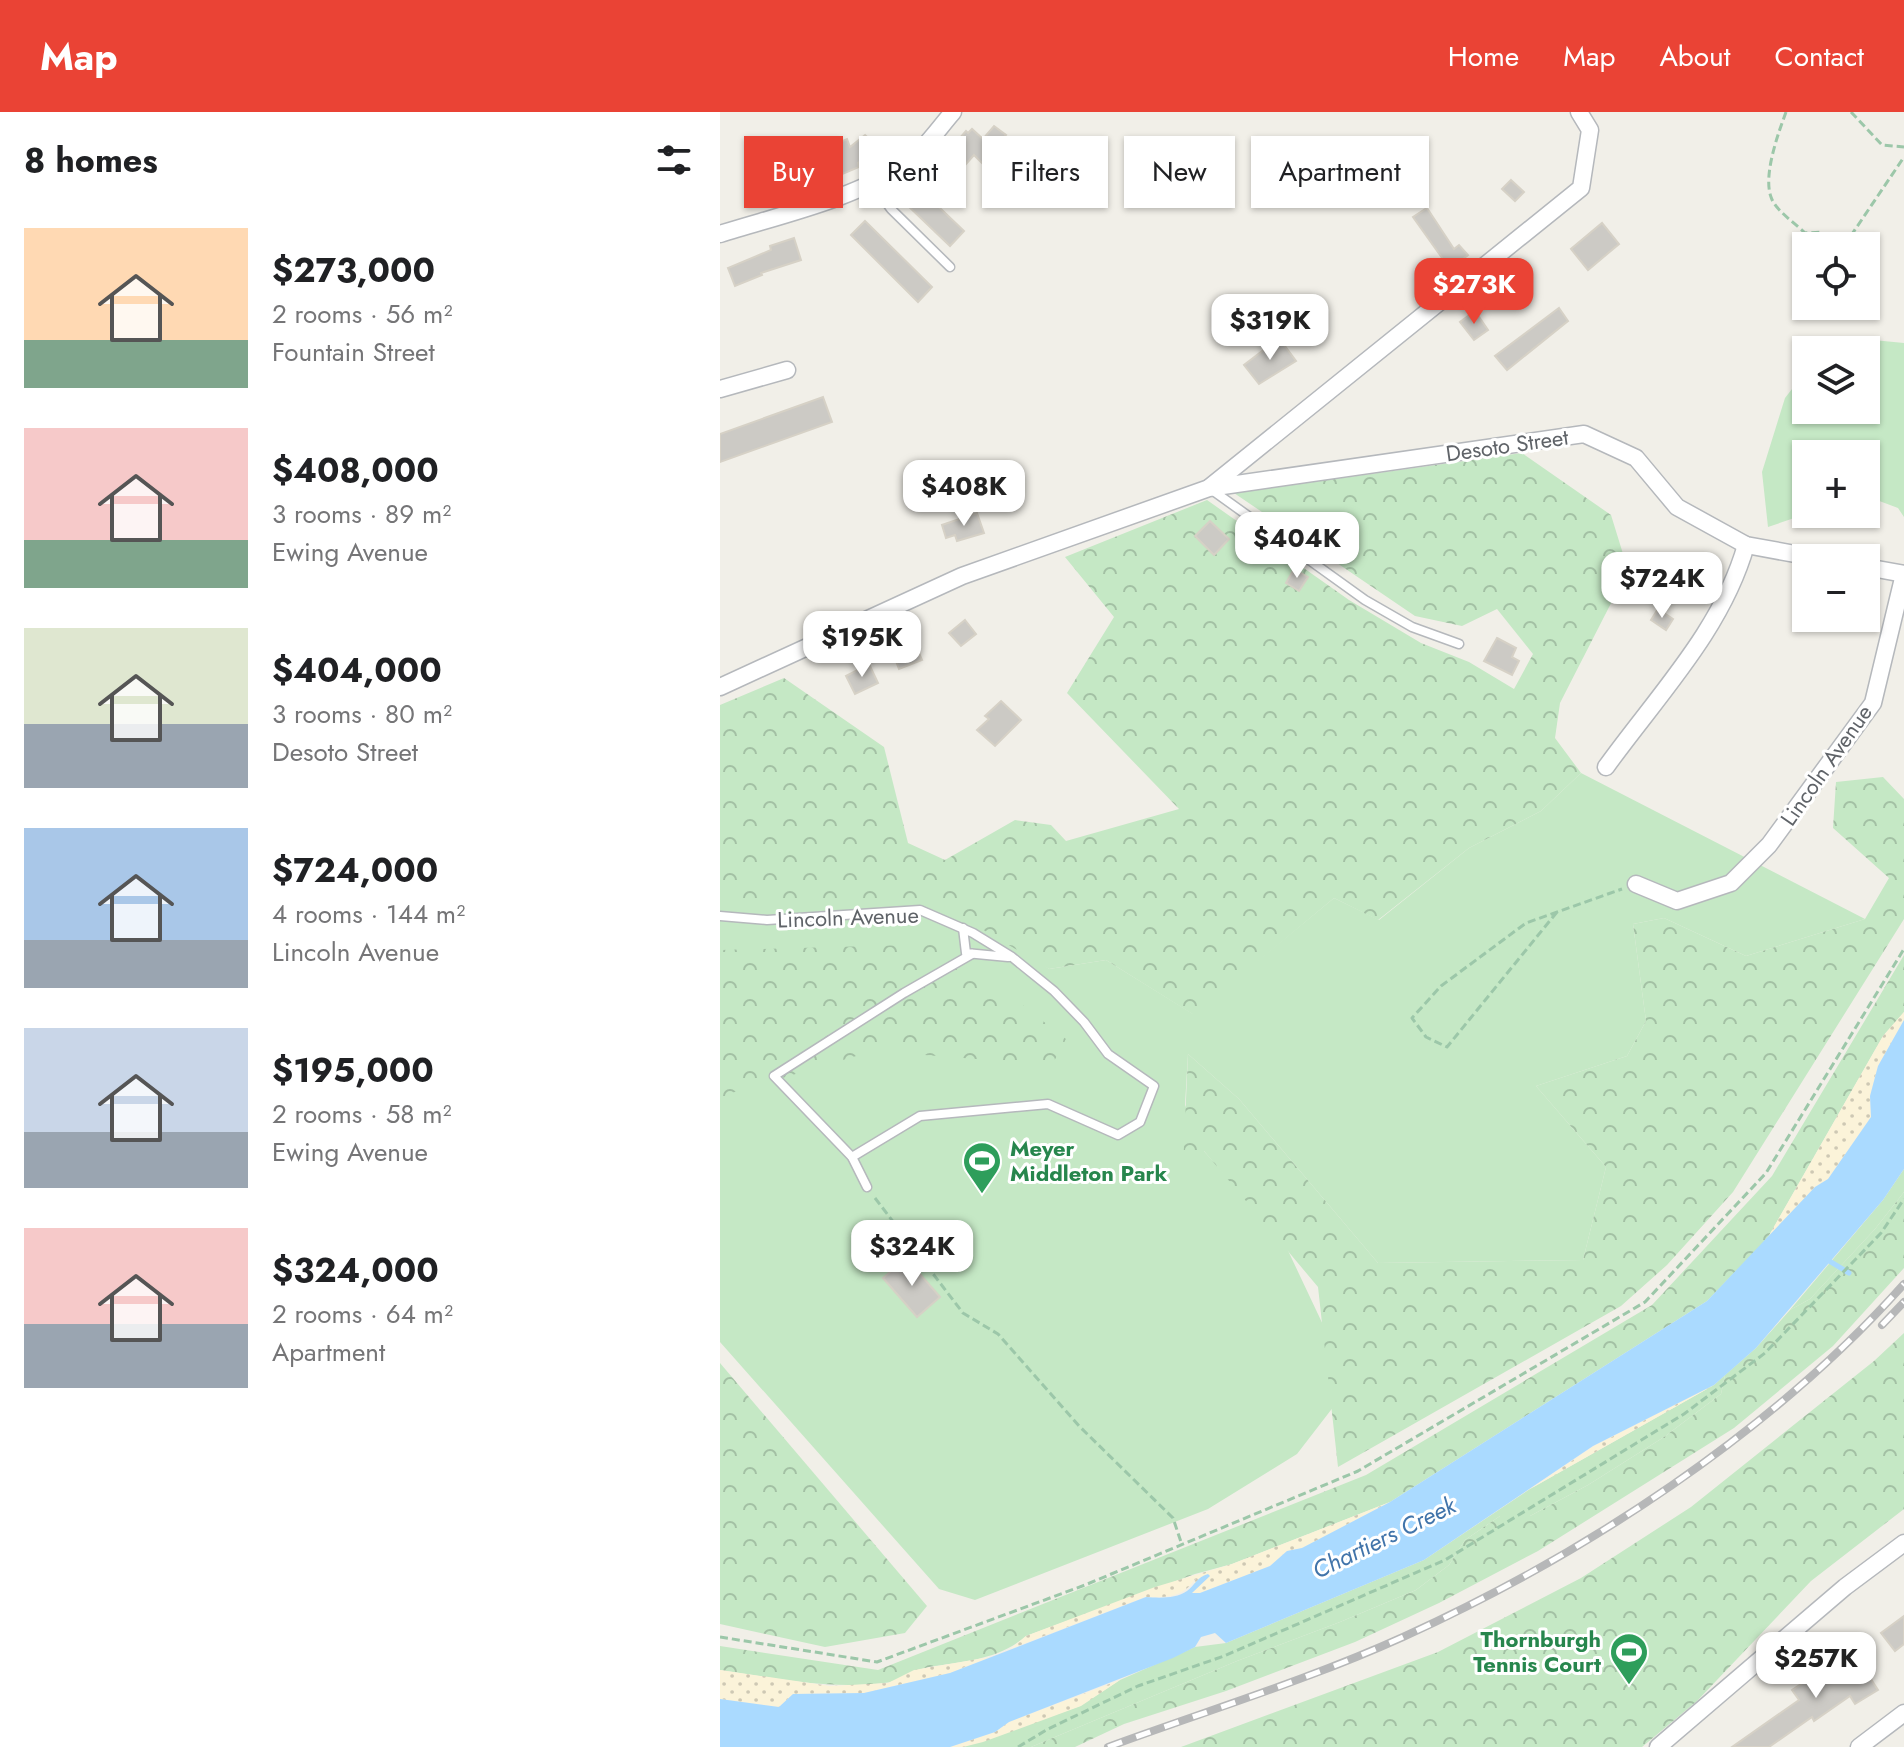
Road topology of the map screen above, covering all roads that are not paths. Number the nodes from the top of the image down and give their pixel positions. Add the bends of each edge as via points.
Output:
1 (953, 112) edge
2 (1579, 112) edge
3 (931, 136) edge
4 (859, 187) edge
5 (890, 208) edge
6 (720, 234) edge
7 (950, 267) dead end
8 (787, 370) dead end
9 (720, 389) edge
10 (1209, 488) junction
11 (1746, 545) junction
12 (1792, 553) edge
13 (1880, 570) edge
14 (1904, 574) edge
15 (1459, 644) dead end
16 (720, 687) edge
17 (1606, 767) dead end
18 (1636, 884) road end
19 (720, 916) edge
20 (963, 928) junction
21 (972, 954) junction
22 (1012, 957) junction
23 (852, 1157) junction
24 (867, 1187) road end
25 (1904, 1543) edge
26 (1904, 1713) edge
27 (1663, 1745) edge
28 (1859, 1747) edge

1 - 3 street
2 - 10 street via 1590,130 1581,188
4 - 6 street
5 - 7 lane
8 - 9 street
10 - 11 street, Desoto Street via 1584,434 1636,458 1677,507
10 - 15 lane via 1365,600 1412,627
10 - 16 street via 962,576
11 - 12 street, Desoto Street
11 - 17 street via 1737,576 1709,629
13 - 14 street
14 - 18 street, Lincoln Avenue via 1873,703 1769,845 1731,883 1677,901
19 - 20 lane, Lincoln Avenue via 767,920 920,910
20 - 21 lane via 966,953
20 - 22 lane, Lincoln Avenue
21 - 22 lane
21 - 23 lane via 774,1076
22 - 23 lane, Lincoln Avenue via 1054,991 1108,1054 1154,1086 1140,1122 1118,1135 1048,1104 920,1116
23 - 24 lane
25 - 27 street via 1845,1587
26 - 28 street

